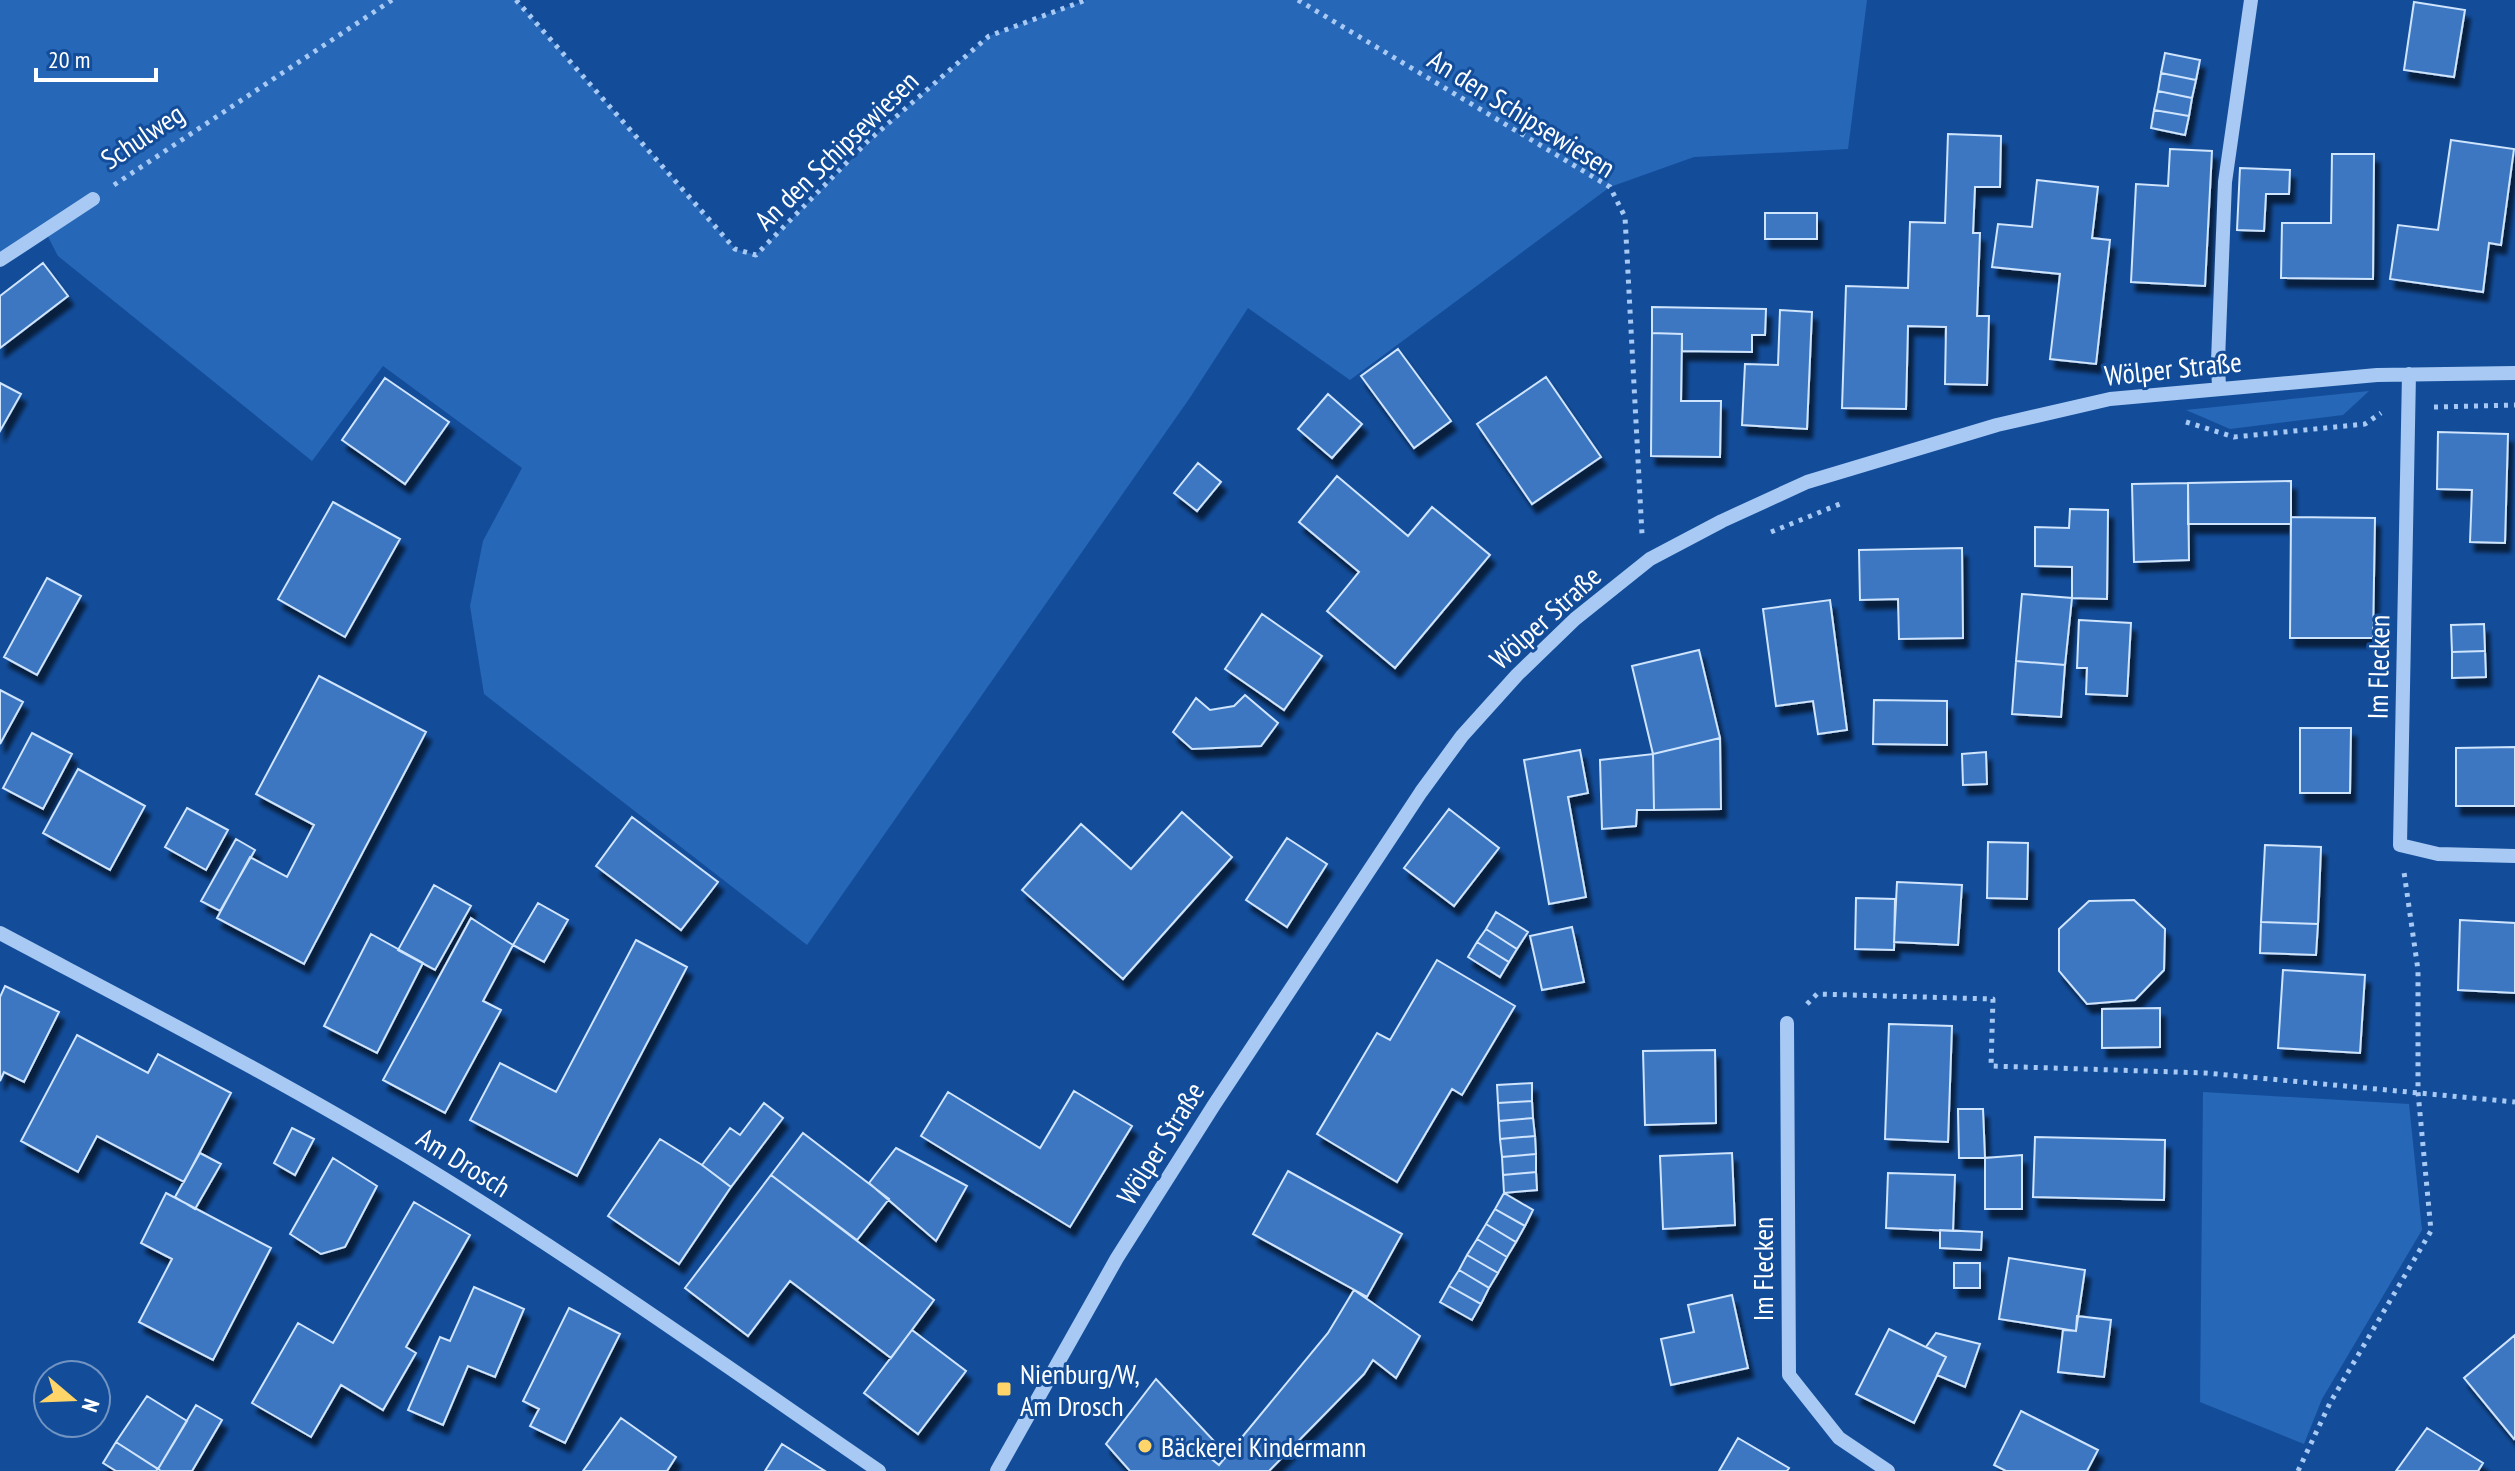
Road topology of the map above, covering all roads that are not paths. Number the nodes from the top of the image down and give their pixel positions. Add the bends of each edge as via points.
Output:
1 (2251, 0) edge
2 (93, 199) road end
3 (0, 260) edge
4 (2515, 373) edge
5 (2409, 374) junction
6 (2219, 389) junction
7 (2515, 856) edge
8 (0, 933) edge
9 (1787, 1023) road end
10 (879, 1471) edge
11 (997, 1471) edge
12 (1888, 1471) edge

1 - 6 street via 2225,182
2 - 3 street, Schulweg
4 - 5 street, Wölper Straße
5 - 6 street, Wölper Straße
5 - 7 street, Im Flecken via 2400,845 2438,854
6 - 11 street, Wölper Straße via 2110,399 1997,425 1807,482 1650,559 1575,619 1480,716 1421,792 1117,1258
8 - 10 street, Am Drosch via 278,1081 426,1168
9 - 12 street, Im Flecken via 1789,1375 1839,1438

